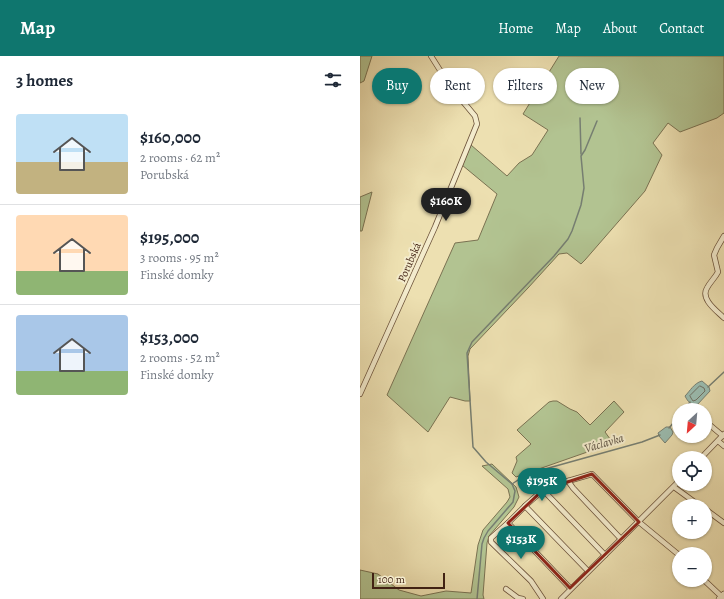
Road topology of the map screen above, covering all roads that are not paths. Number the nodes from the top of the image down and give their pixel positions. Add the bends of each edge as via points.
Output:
1 (431, 56) edge
2 (724, 236) edge
3 (724, 318) edge
4 (360, 394) edge
5 (712, 426) edge
6 (723, 435) edge
7 (718, 441) junction
8 (724, 446) edge
9 (708, 451) edge
10 (568, 480) junction
11 (672, 489) edge
12 (543, 490) junction
13 (679, 491) edge
14 (690, 499) edge
15 (525, 506) junction
16 (712, 514) edge
17 (639, 522) junction
18 (508, 523) junction
19 (724, 523) edge
20 (621, 539) junction
21 (672, 549) edge
22 (605, 555) junction
23 (588, 571) junction
24 (711, 587) edge
25 (570, 588) junction
26 (506, 589) dead end
27 (722, 597) edge
28 (523, 599) edge
29 (543, 599) edge
30 (561, 599) edge

1 - 4 street, Porubská via 450,86 475,116 477,124 435,227
2 - 3 street via 714,255 718,272 705,293 707,300
5 - 6 street
6 - 7 street
7 - 8 street
7 - 9 street
10 - 12 street
10 - 17 street via 592,474
10 - 20 street
11 - 17 street
12 - 15 street
12 - 22 street
13 - 14 street
15 - 18 street
15 - 23 street
16 - 19 street
17 - 20 street
17 - 21 street
18 - 25 street
18 - 29 street via 491,538 491,542 531,581
20 - 22 street
22 - 23 street
23 - 25 street
24 - 27 street
25 - 30 street
26 - 28 street

